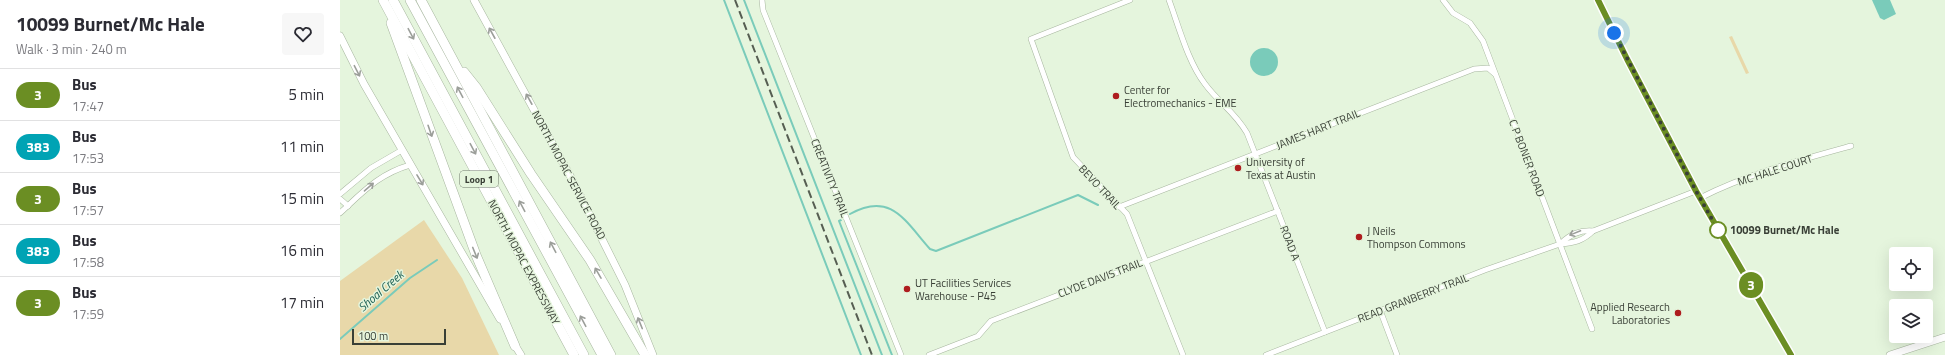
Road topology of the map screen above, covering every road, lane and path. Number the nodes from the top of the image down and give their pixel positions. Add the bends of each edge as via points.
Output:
1 (410, 0) edge
2 (421, 0) edge
3 (474, 0) edge
4 (762, 0) edge
5 (1130, 0) edge
6 (1169, 0) edge
7 (1443, 0) edge
8 (1598, 0) edge
9 (387, 1) edge
10 (340, 36) edge
11 (448, 51) junction
12 (1495, 74) junction
13 (1851, 146) dead end
14 (402, 150) junction
15 (1256, 154) junction
16 (410, 165) junction
17 (1696, 191) junction
18 (340, 194) edge
19 (1700, 198) junction
20 (340, 199) edge
21 (348, 206) junction
22 (1119, 207) junction
23 (1278, 211) junction
24 (340, 213) edge
25 (1593, 231) junction
26 (1560, 244) junction
27 (1145, 260) junction
28 (1380, 310) junction
29 (1592, 329) dead end
30 (1325, 332) junction
31 (1945, 337) edge
32 (516, 346) junction
33 (521, 355) edge
34 (574, 355) edge
35 (584, 355) edge
36 (602, 355) edge
37 (611, 355) edge
38 (645, 355) edge
39 (653, 355) edge
40 (901, 355) edge
41 (929, 355) edge
42 (1183, 355) edge
43 (1266, 355) edge
44 (1397, 355) edge
45 (1791, 355) edge
46 (1890, 355) edge

36 -> 1 highway
2 - 11 highway, Loop 1
39 -> 3 main road, NORTH MOPAC SERVICE ROAD via 625,285 574,183
4 - 40 street, CREATIVITY TRAIL via 763,10
5 - 22 street, BEVO TRAIL via 1031,39 1073,157
6 - 15 street, ROAD A via 1198,74 1214,95 1240,121
7 - 12 street, C P BONER ROAD via 1452,13 1470,23 1483,41
8 - 17 main road
9 -> 32 highway via 395,36 476,255
9 - 34 highway, NORTH MOPAC EXPRESSWAY / Loop 1
9 -> 35 highway
10 -> 14 main road
37 -> 11 highway, Loop 1
38 -> 11 highway via 586,254 531,174 476,86
12 - 15 street, JAMES HART TRAIL via 1488,68 1474,68
12 - 26 street, C P BONER ROAD
13 - 19 street, MC HALE COURT via 1777,167
14 - 16 main road
14 - 18 street via 371,168
15 - 22 street, JAMES HART TRAIL
15 - 23 street, ROAD A
21 -> 16 street via 385,175
16 -> 32 main road
17 - 19 main road
17 - 25 street, READ GRANBERRY TRAIL
19 - 45 main road
20 - 21 street
21 - 24 street
22 - 27 street, BEVO TRAIL via 1127,214
23 - 27 street, CLYDE DAVIS TRAIL
23 - 30 street, ROAD A
25 - 26 street, READ GRANBERRY TRAIL via 1586,238 1572,244
25 -> 26 street, READ GRANBERRY TRAIL via 1583,230 1569,235
26 - 28 street, READ GRANBERRY TRAIL
26 - 29 street, C P BONER ROAD
27 - 41 street, CLYDE DAVIS TRAIL via 991,321 978,336
27 - 42 street, BEVO TRAIL
28 - 30 street, READ GRANBERRY TRAIL
28 - 44 street
30 - 43 street, READ GRANBERRY TRAIL
31 - 46 main road
32 - 33 main road

